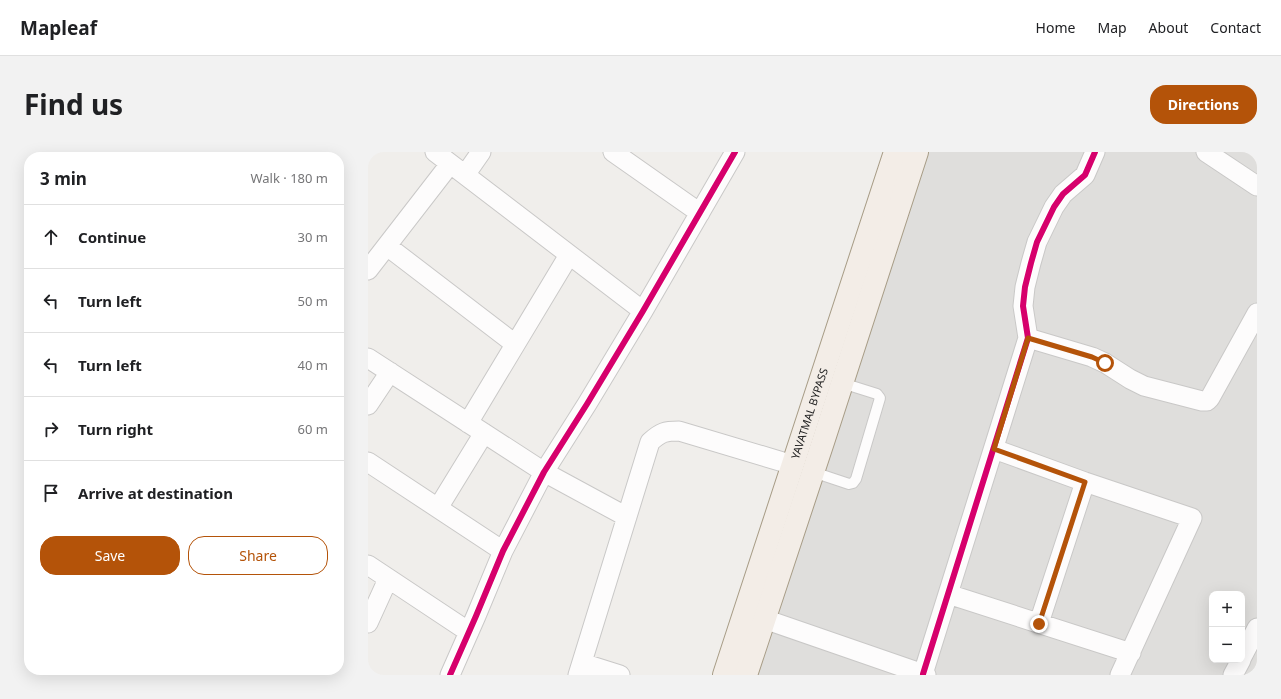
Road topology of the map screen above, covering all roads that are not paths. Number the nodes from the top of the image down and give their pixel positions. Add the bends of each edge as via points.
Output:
1 (435, 152) edge
2 (481, 152) edge
3 (613, 152) edge
4 (735, 152) edge
5 (895, 152) edge
6 (917, 152) edge
7 (1095, 152) edge
8 (1206, 152) edge
9 (457, 169) junction
10 (1257, 186) edge
11 (700, 213) junction
12 (386, 246) junction
13 (569, 255) junction
14 (368, 270) edge
15 (643, 310) junction
16 (1257, 313) edge
17 (1028, 338) junction
18 (515, 344) junction
19 (368, 358) edge
20 (390, 372) junction
21 (842, 383) junction
22 (368, 405) edge
23 (468, 422) junction
24 (484, 433) junction
25 (994, 449) junction
26 (368, 462) edge
27 (803, 468) junction
28 (544, 472) junction
29 (1085, 482) junction
30 (438, 508) junction
31 (627, 517) junction
32 (503, 551) junction
33 (368, 565) edge
34 (388, 579) junction
35 (948, 594) junction
36 (764, 619) junction
37 (368, 623) edge
38 (1039, 624) junction
39 (1257, 628) edge
40 (469, 632) junction
41 (1130, 653) junction
42 (1247, 654) edge
43 (580, 669) edge
44 (924, 674) edge
45 (450, 675) edge
46 (620, 675) edge
47 (724, 675) edge
48 (746, 675) edge
49 (1120, 675) edge
50 (1233, 675) edge

1 - 9 street
2 - 9 street
3 - 11 street
4 - 11 street
5 - 27 main road, YAVATMAL BYPASS
6 - 21 main road, YAVATMAL BYPASS
7 - 17 street via 1085,175 1063,194 1054,207 1037,242 1025,287 1023,306
8 - 10 street
9 - 12 street
9 - 13 street
11 - 15 street
12 - 14 street
12 - 18 street
13 - 15 street
13 - 18 street
15 - 28 street
16 - 17 street via 1207,401 1144,386 1092,357
17 - 25 street
18 - 23 street
19 - 20 street
20 - 22 street
20 - 23 street
21 - 27 main road, YAVATMAL BYPASS
21 - 27 lane via 877,394 880,398 856,479 849,484
23 - 24 street
24 - 28 street
24 - 30 street
25 - 29 street
25 - 35 street
26 - 30 street
27 - 31 street via 679,431 666,431 658,434 650,442
27 - 36 main road, YAVATMAL BYPASS
27 - 47 main road, YAVATMAL BYPASS
28 - 31 street
28 - 32 street
29 - 38 street
29 - 41 street via 1192,518
30 - 32 street
31 - 43 street
32 - 40 street
33 - 34 street
34 - 37 street
34 - 40 street
35 - 38 street
35 - 44 street
36 - 44 street
36 - 48 main road, YAVATMAL BYPASS
38 - 41 street
39 - 42 street
40 - 45 street
41 - 49 street
42 - 50 street
43 - 46 street

